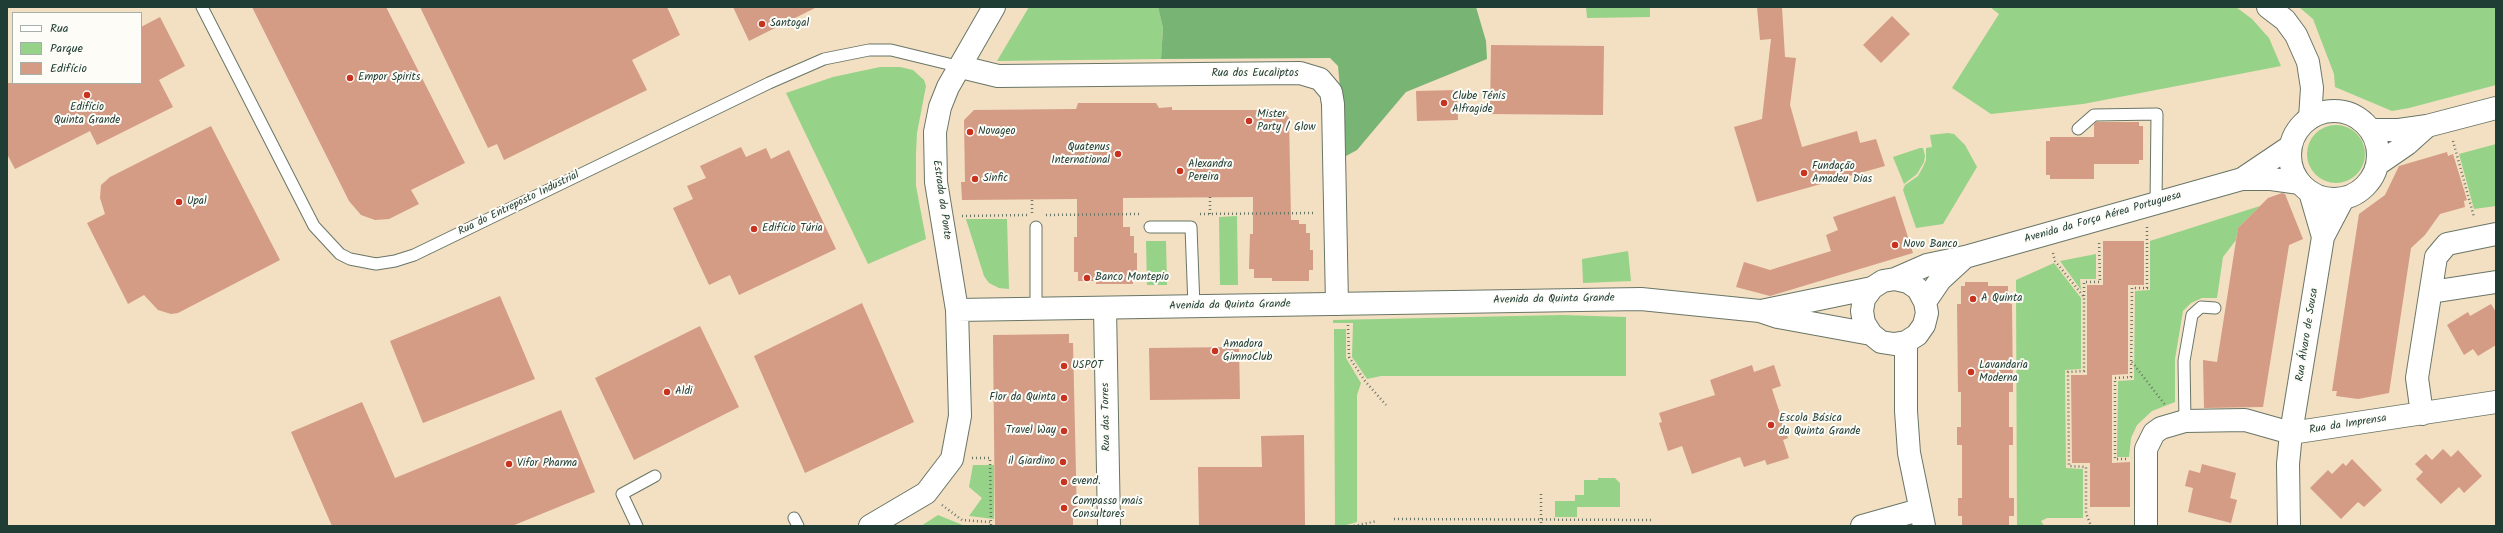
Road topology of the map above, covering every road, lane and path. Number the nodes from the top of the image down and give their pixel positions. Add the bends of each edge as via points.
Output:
1 (202, 7) edge
2 (994, 7) edge
3 (2268, 7) edge
4 (960, 67) junction
5 (2496, 108) edge
6 (2310, 118) junction
7 (2448, 120) junction
8 (2427, 126) junction
9 (2078, 129) dead end
10 (2372, 130) junction
11 (2291, 146) junction
12 (2378, 164) junction
13 (2242, 179) junction
14 (2305, 187) junction
15 (1210, 197) dead end
16 (2343, 198) junction
17 (1032, 200) dead end
18 (2151, 204) junction
19 (1210, 214) dead end
20 (1032, 215) dead end
21 (2093, 221) junction
22 (1036, 227) dead end
23 (1150, 227) dead end
24 (2046, 234) junction
25 (2488, 236) edge
26 (2323, 237) junction
27 (1965, 257) junction
28 (1895, 279) junction
29 (2496, 282) edge
30 (1872, 288) junction
31 (2431, 292) junction
32 (2084, 297) junction
33 (1925, 302) junction
34 (1336, 304) junction
35 (1194, 307) junction
36 (1105, 308) junction
37 (2215, 308) dead end
38 (1036, 309) junction
39 (957, 310) junction
40 (1760, 311) junction
41 (1350, 325) dead end
42 (1871, 334) junction
43 (1906, 342) junction
44 (2131, 362) junction
45 (2496, 402) edge
46 (1386, 405) dead end
47 (2422, 414) junction
48 (2182, 422) junction
49 (2291, 433) junction
50 (990, 458) dead end
51 (2145, 460) junction
52 (655, 476) dead end
53 (926, 493) junction
54 (1541, 494) dead end
55 (1922, 518) edge
56 (1394, 519) dead end
57 (1541, 520) junction
58 (1653, 520) dead end
59 (1377, 521) dead end
60 (991, 524) edge
61 (636, 526) edge
62 (870, 526) edge
63 (1109, 526) edge
64 (1354, 526) edge
65 (1541, 526) edge
66 (1862, 526) edge
67 (2091, 526) edge
68 (2146, 526) edge
69 (2289, 526) edge

1 - 4 lane, Rua do Entreposto Industrial via 314,226 340,254 350,259 376,264 414,255 769,83 824,59 869,50 891,50
2 - 4 main road, Estrada da Ponte
3 - 6 main road via 2285,20 2296,35 2308,62 2312,88
4 - 34 main road, Rua dos Eucaliptos via 998,76 1300,73 1320,79 1331,92 1333,104
4 - 39 main road, Estrada da Ponte via 940,107 935,152 936,182
5 - 7 main road
6 - 10 main road via 2322,112 2350,113
6 - 11 main road via 2301,126
7 - 8 main road
7 - 25 path
8 - 10 main road
8 - 12 main road
9 - 18 lane via 2094,115 2157,114
10 - 12 main road via 2379,152
11 - 13 main road, Avenida da Força Aérea Portuguesa
11 - 14 main road via 2293,172
12 - 16 main road via 2366,186 2355,194
13 - 14 main road, Avenida da Força Aérea Portuguesa via 2271,179
13 - 18 main road, Avenida da Força Aérea Portuguesa
14 - 16 main road via 2332,199
14 - 26 main road, Rua Álvaro de Sousa
15 - 19 path
16 - 26 main road, Rua Álvaro de Sousa
17 - 20 path
18 - 21 main road, Avenida da Força Aérea Portuguesa
18 - 44 path via 2147,288 2132,288
21 - 24 main road, Avenida da Força Aérea Portuguesa
21 - 32 path via 2100,243 2100,282 2084,282
22 - 38 lane
23 - 35 lane via 1191,227
24 - 27 main road, Avenida da Força Aérea Portuguesa
24 - 32 path via 2055,260
25 - 31 main road via 2456,240 2441,249 2436,257
26 - 49 main road, Rua Álvaro de Sousa
27 - 28 main road, Avenida da Força Aérea Portuguesa via 1927,265
27 - 33 main road, Avenida da Força Aérea Portuguesa via 1940,280
28 - 30 main road, Avenida da Quinta Grande
28 - 33 main road via 1908,282 1918,289
29 - 31 main road
30 - 40 main road, Avenida da Quinta Grande
30 - 42 main road via 1864,298 1862,311 1864,324
31 - 47 main road via 2418,378
32 - 67 path via 2084,371 2068,372 2069,466 2086,467 2086,513
33 - 43 main road via 1927,313 1924,325 1917,335
34 - 35 main road, Avenida da Quinta Grande
34 - 40 main road, Avenida da Quinta Grande via 1624,299
35 - 36 main road, Avenida da Quinta Grande
36 - 38 main road, Avenida da Quinta Grande
36 - 63 main road, Rua das Torres
37 - 48 lane via 2201,307 2192,315 2184,361
38 - 39 main road, Avenida da Quinta Grande
39 - 53 main road via 960,416 950,462
40 - 42 main road, Avenida da Quinta Grande via 1778,317
41 - 46 path via 1349,357
42 - 43 main road, Avenida da Quinta Grande via 1881,342
43 - 55 main road via 1909,453
44 - 48 path
44 - 51 path via 2131,377 2115,378 2115,459
45 - 47 main road, Rua da Imprensa
47 - 49 main road, Rua da Imprensa
48 - 49 main road via 2245,420
48 - 51 main road via 2169,424 2154,433 2148,442
49 - 69 main road via 2288,464
50 - 60 path
51 - 68 main road
52 - 61 lane via 622,494
53 - 60 path via 962,520
53 - 62 main road
54 - 57 path
55 - 66 main road
56 - 57 path
57 - 58 path
57 - 65 path
59 - 64 path

